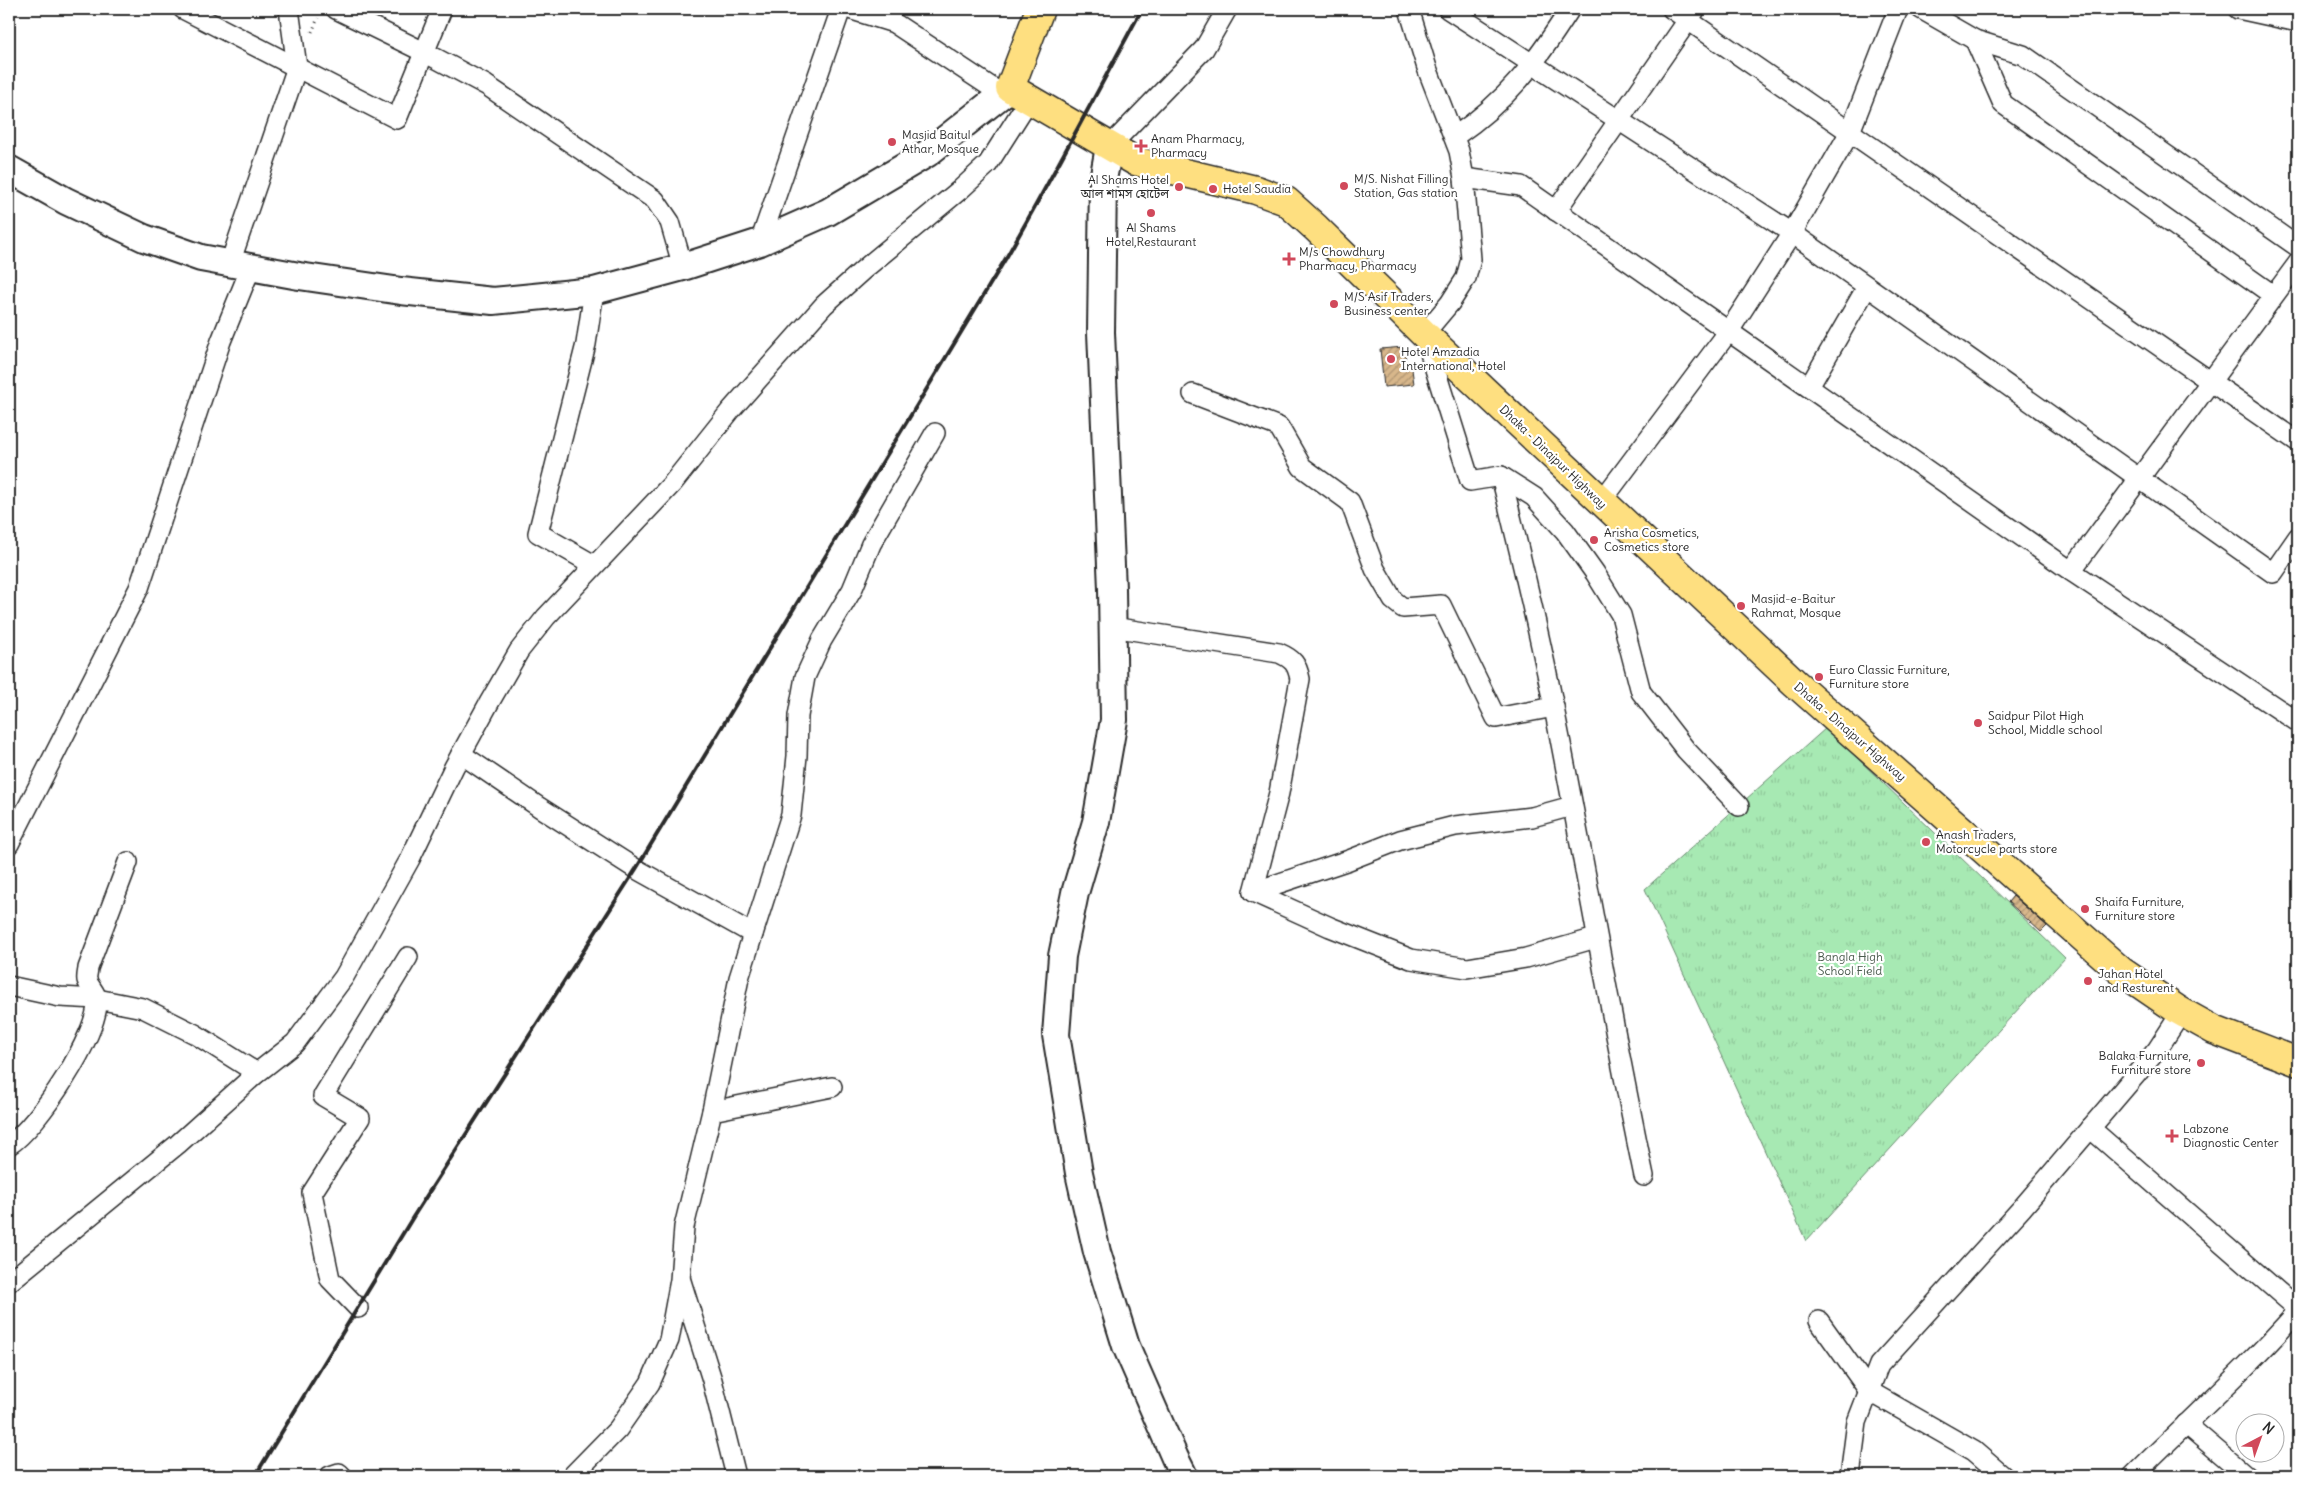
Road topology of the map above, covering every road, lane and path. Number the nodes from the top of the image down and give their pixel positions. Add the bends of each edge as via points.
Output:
1 (182, 9) edge
2 (289, 9) edge
3 (336, 9) edge
4 (442, 9) edge
5 (841, 9) edge
6 (849, 9) edge
7 (1040, 9) edge
8 (1227, 9) edge
9 (1409, 9) edge
10 (1448, 9) edge
11 (1570, 9) edge
12 (1898, 9) edge
13 (1921, 9) edge
14 (2238, 9) edge
15 (1685, 12) edge
16 (2298, 22) edge
17 (1975, 40) junction
18 (424, 52) junction
19 (1533, 64) junction
20 (297, 67) junction
21 (1014, 93) junction
22 (1619, 120) junction
23 (1850, 132) junction
24 (1454, 137) junction
25 (1109, 147) junction
26 (9, 169) edge
27 (1464, 178) junction
28 (1556, 210) junction
29 (1792, 233) junction
30 (760, 242) junction
31 (2298, 246) edge
32 (2298, 263) edge
33 (240, 265) junction
34 (683, 267) junction
35 (1867, 286) junction
36 (594, 291) junction
37 (2273, 295) junction
38 (1729, 331) junction
39 (1424, 334) junction
40 (2212, 382) junction
41 (1809, 387) junction
42 (1193, 394) dead end
43 (935, 433) dead end
44 (2298, 442) edge
45 (1501, 476) junction
46 (2139, 479) junction
47 (1601, 502) junction
48 (2298, 537) edge
49 (594, 565) junction
50 (2071, 571) junction
51 (1112, 627) junction
52 (1554, 707) junction
53 (2298, 722) edge
54 (462, 754) junction
55 (1572, 806) junction
56 (1739, 806) dead end
57 (9, 844) edge
58 (128, 862) dead end
59 (1253, 892) junction
60 (753, 934) junction
61 (1596, 938) junction
62 (408, 957) dead end
63 (9, 986) edge
64 (97, 999) junction
65 (2178, 1010) junction
66 (2298, 1062) edge
67 (257, 1074) junction
68 (832, 1087) dead end
69 (712, 1111) junction
70 (2090, 1128) junction
71 (9, 1145) edge
72 (1644, 1176) dead end
73 (680, 1280) junction
74 (9, 1282) edge
75 (358, 1308) dead end
76 (2298, 1310) edge
77 (1820, 1321) dead end
78 (1869, 1391) junction
79 (2186, 1424) junction
80 (330, 1476) edge
81 (342, 1476) edge
82 (572, 1476) edge
83 (736, 1476) edge
84 (1184, 1476) edge
85 (1850, 1476) edge
86 (2003, 1476) edge
87 (2133, 1476) edge
88 (2247, 1476) edge

1 - 20 street
2 - 20 street
3 - 18 street
4 - 18 street
5 - 30 street
6 - 21 street via 894,23
7 - 21 highway
8 - 25 street via 1204,49
9 - 24 street via 1427,68
10 - 19 street
11 - 19 street
12 - 23 street
13 - 17 street
14 - 16 street
15 - 22 street
15 - 23 street
17 - 31 street via 2023,55
17 - 37 street via 2003,104
18 - 20 street via 397,119
18 - 34 street via 486,86 655,200 670,222
19 - 22 street
19 - 24 street via 1484,116
20 - 33 street
21 - 25 highway, Dhaka - Dinajpur Highway
21 - 30 street via 928,153 828,212
21 - 49 street via 988,164 824,305 737,403 672,484
22 - 28 street
22 - 29 street
23 - 29 street
23 - 40 street
24 - 27 street
25 - 39 highway, Dhaka - Dinajpur Highway via 1135,161 1256,190 1286,202
25 - 51 street via 1103,180 1102,332
26 - 33 street via 66,201 144,238 201,258
27 - 28 street via 1521,186
27 - 39 street via 1471,259 1466,278
28 - 38 street
29 - 35 street
29 - 38 street
30 - 34 street
32 - 37 street
33 - 36 street via 401,291 493,301
33 - 57 street via 221,341 139,588
34 - 36 street
35 - 41 street
35 - 46 street
36 - 49 street via 586,344 538,533
37 - 40 street
38 - 41 street
38 - 47 street
39 - 45 street via 1470,481
39 - 47 highway, Dhaka - Dinajpur Highway
40 - 44 street
40 - 46 street
41 - 50 street
42 - 52 street via 1278,427 1302,466 1350,502 1375,569 1393,600 1403,608 1440,605 1496,718
43 - 60 street via 871,544 852,590 822,640 806,677 798,716 791,815
45 - 52 street
45 - 56 street via 1534,497 1565,530 1621,615 1641,692 1686,750
46 - 48 street via 2273,573
46 - 50 street
47 - 65 highway, Dhaka - Dinajpur Highway via 1861,742 2121,970
49 - 54 street via 546,616 520,651
50 - 53 street
51 - 59 street via 1278,653 1297,664 1300,679 1279,793
51 - 84 street via 1114,720 1096,822 1075,892 1062,956 1056,1034 1079,1173 1097,1252 1126,1346
52 - 55 street
54 - 60 street via 636,869
54 - 67 street via 410,860 344,977 295,1043
55 - 59 street via 1532,817 1455,826 1400,840
55 - 61 street
58 - 64 street via 88,968 87,980
59 - 61 street via 1411,959 1467,968 1526,958
60 - 69 street via 738,978
61 - 72 street
62 - 75 street via 323,1096 360,1118 312,1193 330,1279
63 - 64 street via 60,997
64 - 67 street via 143,1008 195,1034
64 - 71 street via 87,1036 62,1082 28,1130
65 - 66 highway, Dhaka - Dinajpur Highway via 2214,1030
65 - 70 street via 2181,1013 2158,1050
67 - 74 street via 178,1144
68 - 69 street
69 - 73 street via 684,1227
70 - 76 street
70 - 78 street via 1879,1365
73 - 82 street via 669,1340 650,1383 618,1429
73 - 83 street via 712,1380
76 - 79 street via 2257,1358
77 - 78 street
78 - 85 street via 1857,1422
78 - 86 street via 1974,1451
79 - 87 street
79 - 88 street
80 - 81 street via 340,1473

